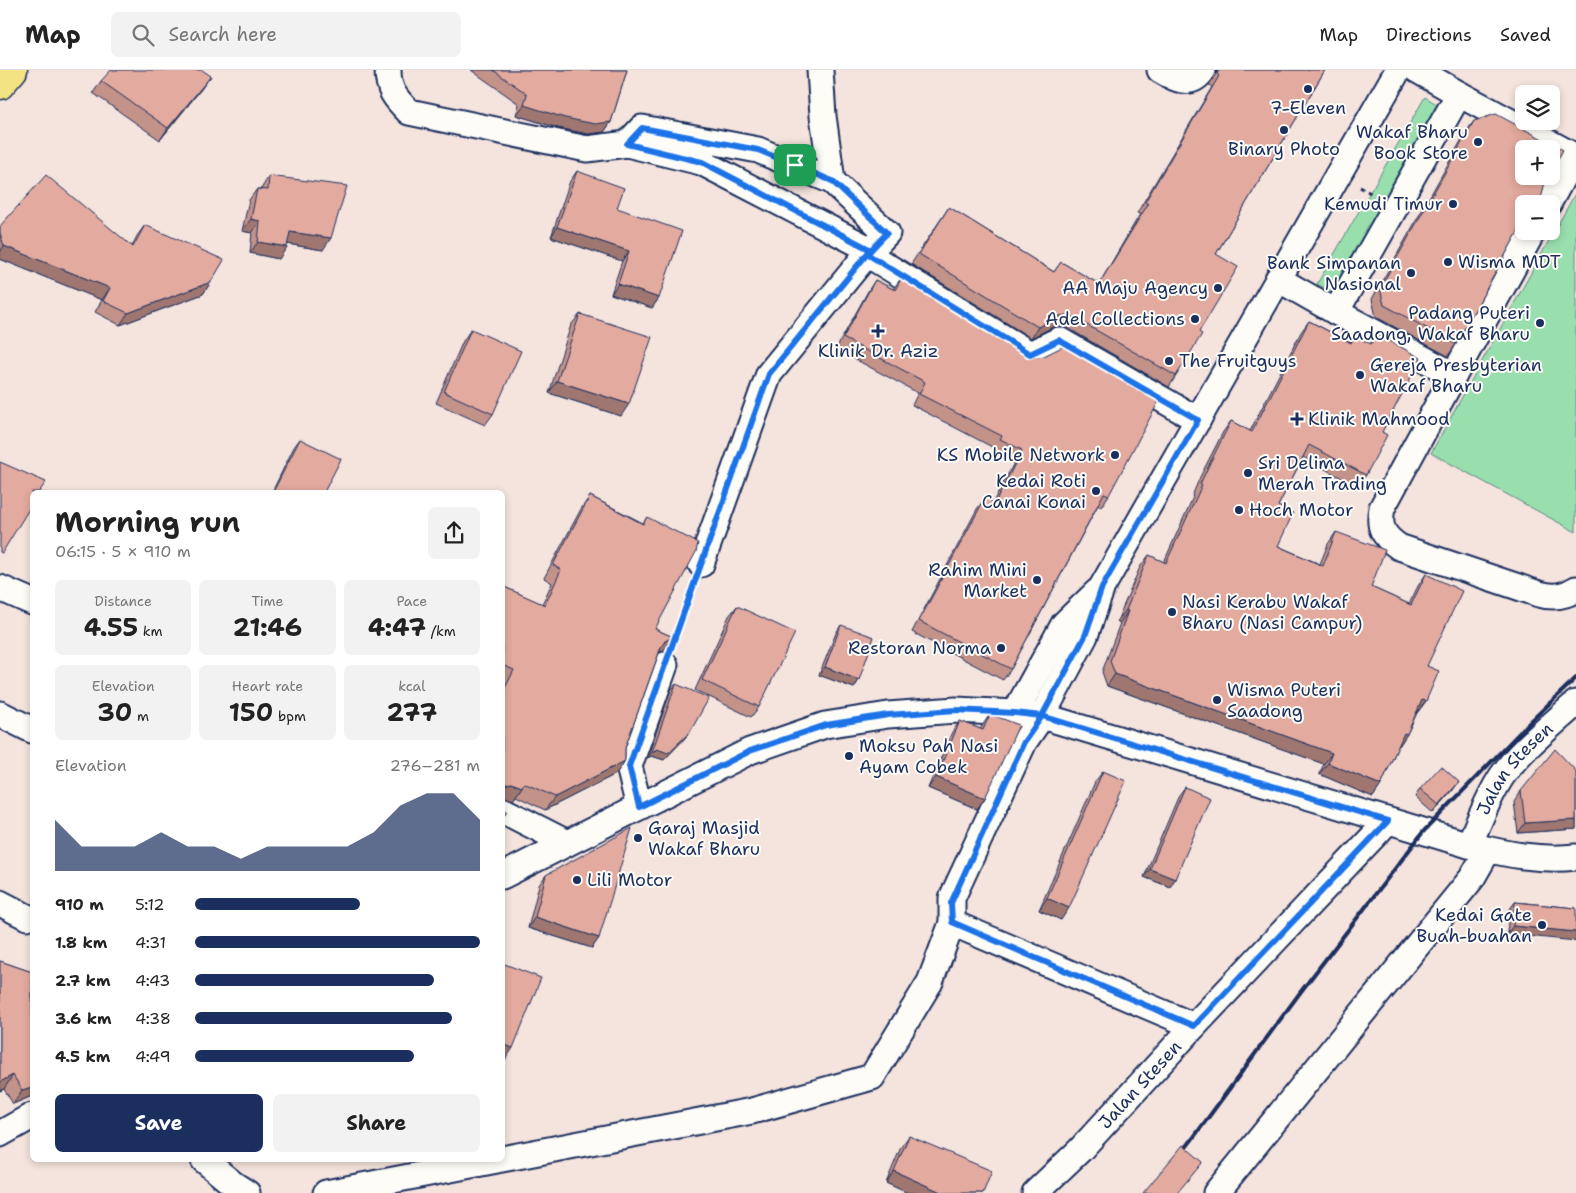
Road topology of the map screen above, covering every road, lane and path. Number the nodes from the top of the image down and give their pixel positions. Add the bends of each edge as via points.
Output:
1 (13, 70) edge
2 (388, 70) edge
3 (820, 70) edge
4 (1160, 70) edge
5 (1203, 70) edge
6 (1398, 70) edge
7 (1417, 70) edge
8 (0, 85) edge
9 (1459, 94) junction
10 (627, 144) junction
11 (1575, 154) edge
12 (1338, 175) junction
13 (832, 181) junction
14 (1553, 195) edge
15 (1395, 207) junction
16 (1528, 240) edge
17 (869, 252) junction
18 (1278, 279) junction
19 (1336, 312) junction
20 (1454, 375) junction
21 (1198, 420) junction
22 (701, 564) joint
23 (1102, 587) junction
24 (0, 588) edge
25 (1576, 589) edge
26 (30, 601) edge
27 (665, 665) joint
28 (1576, 703) edge
29 (1015, 713) junction
30 (0, 714) edge
31 (1042, 716) junction
32 (30, 729) edge
33 (639, 807) junction
34 (505, 812) edge
35 (1388, 821) junction
36 (567, 843) junction
37 (1479, 848) junction
38 (1576, 857) edge
39 (505, 874) edge
40 (0, 903) edge
41 (27, 916) dead end
42 (952, 922) junction
43 (1194, 1026) junction
44 (30, 1117) edge
45 (0, 1134) edge
46 (505, 1158) edge
47 (206, 1162) edge
48 (487, 1162) edge
49 (247, 1193) edge
50 (326, 1193) edge
51 (1035, 1193) edge
52 (1216, 1193) edge

1 - 8 main road
2 - 10 street via 388,82 395,98 409,112 587,149
3 - 13 street
4 - 5 street via 1183,81 1196,78
6 - 12 street
7 - 9 street
9 - 11 street
9 - 15 street
10 - 13 street via 642,128 758,150
10 - 17 street via 702,162
11 - 14 street
12 - 15 path
12 - 18 street
13 - 17 street via 887,233
15 - 19 street
16 - 20 street
17 - 21 street via 1030,354 1059,340
17 - 22 street via 769,374
18 - 19 street
18 - 21 street
19 - 20 street
20 - 25 street via 1382,508 1382,529 1389,540 1399,546 1539,594 1558,596
21 - 23 street
22 - 27 path
23 - 29 street via 1064,624
23 - 31 street via 1085,636
24 - 26 street
27 - 33 street via 629,766
28 - 37 street, Jalan Stesen via 1503,775 1490,796
29 - 31 street
29 - 33 street via 956,710 888,715 826,725 750,751
30 - 32 street
31 - 35 street
31 - 42 street via 1024,742 952,898
33 - 36 street
34 - 36 street
35 - 37 street
35 - 43 street, Jalan Stesen
36 - 39 street
37 - 38 street via 1555,860
37 - 52 street, Jalan Stesen via 1472,878
40 - 41 street
42 - 43 street
42 - 46 street via 927,989 872,1077 752,1111
43 - 51 street, Jalan Stesen via 1080,1150
44 - 45 street
47 - 49 street
48 - 50 street

